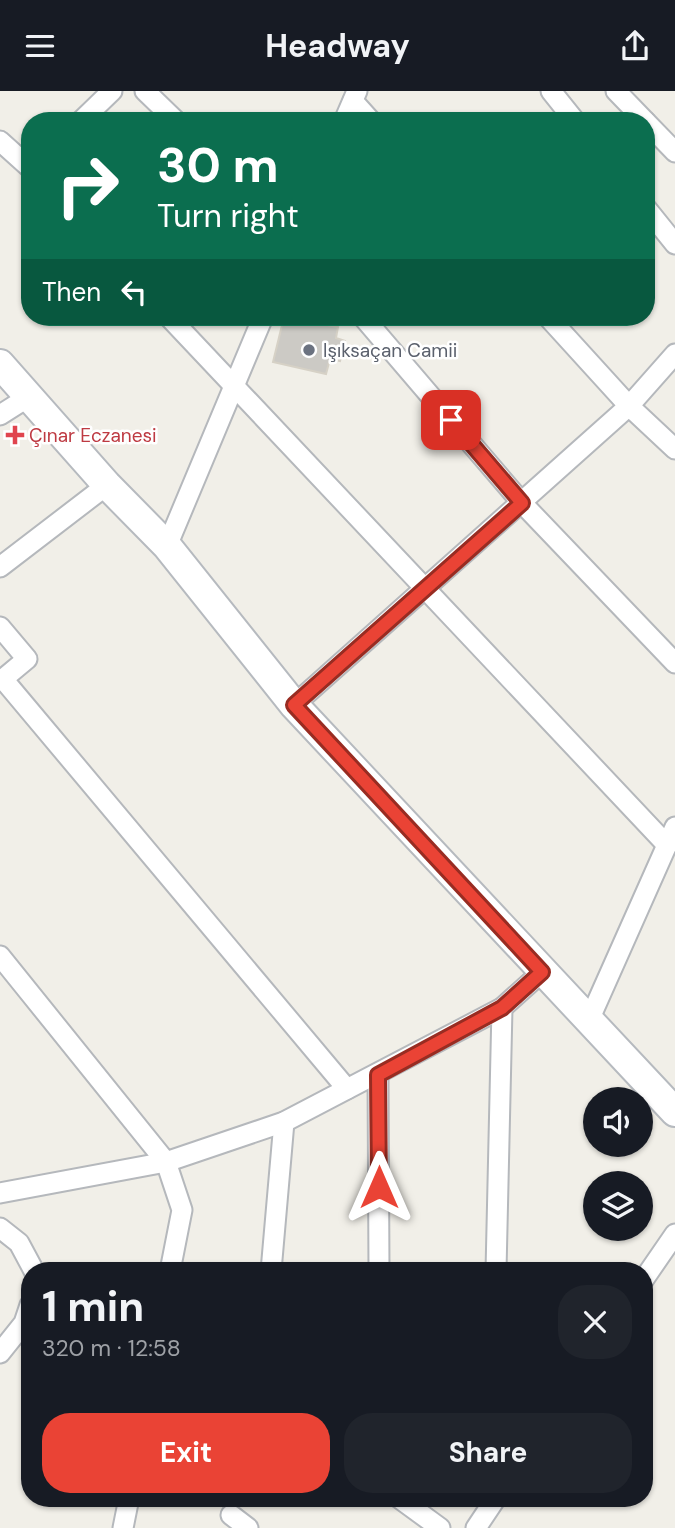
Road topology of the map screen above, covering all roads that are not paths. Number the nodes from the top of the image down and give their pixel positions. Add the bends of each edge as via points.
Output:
1 (112, 91) edge
2 (145, 91) edge
3 (551, 91) edge
4 (616, 91) edge
5 (355, 96) edge
6 (90, 112) edge
7 (167, 112) edge
8 (365, 112) edge
9 (568, 112) edge
10 (636, 112) edge
11 (655, 131) edge
12 (1, 143) edge
13 (675, 152) edge
14 (21, 160) edge
15 (655, 219) edge
16 (675, 244) edge
17 (177, 326) edge
18 (259, 326) edge
19 (371, 326) edge
20 (556, 326) edge
21 (675, 354) edge
22 (0, 364) edge
23 (235, 388) junction
24 (30, 396) junction
25 (629, 406) junction
26 (0, 415) edge
27 (675, 449) edge
28 (107, 485) junction
29 (522, 503) junction
30 (167, 545) junction
31 (0, 567) edge
32 (426, 587) junction
33 (0, 627) edge
34 (675, 663) edge
35 (2, 680) edge
36 (294, 705) junction
37 (671, 836) edge
38 (0, 956) edge
39 (542, 972) junction
40 (502, 1008) junction
41 (590, 1019) junction
42 (378, 1075) junction
43 (347, 1089) junction
44 (675, 1112) edge
45 (284, 1122) junction
46 (166, 1162) junction
47 (0, 1193) edge
48 (0, 1228) edge
49 (675, 1234) edge
50 (29, 1262) edge
51 (172, 1262) edge
52 (272, 1262) edge
53 (379, 1262) edge
54 (496, 1262) edge
55 (653, 1266) edge
56 (21, 1327) edge
57 (0, 1353) edge
58 (127, 1507) edge
59 (411, 1507) edge
60 (490, 1507) edge
61 (231, 1515) dead end
62 (123, 1528) edge
63 (248, 1528) edge
64 (440, 1528) edge
65 (476, 1528) edge

1 - 6 street
2 - 7 street
3 - 9 street
4 - 10 street
5 - 8 street
11 - 13 street
12 - 14 street
15 - 16 street
17 - 23 street
18 - 23 street
19 - 29 street
20 - 25 street
21 - 25 street
22 - 24 street
23 - 30 street
23 - 32 street
24 - 26 street
24 - 28 street
25 - 27 street
25 - 29 street
28 - 30 street
28 - 31 street
29 - 32 street
29 - 34 street
30 - 36 street
32 - 36 street
32 - 37 street
33 - 35 street via 27,659
35 - 43 street
36 - 39 street
37 - 41 street
38 - 46 street
39 - 40 street
39 - 41 street
40 - 42 street
40 - 54 street
41 - 44 street
42 - 43 street
42 - 53 street
43 - 45 street
45 - 46 street
45 - 52 street
46 - 47 street
46 - 51 street via 181,1210
48 - 50 street via 19,1243
49 - 55 street
56 - 57 street
58 - 62 street
59 - 64 street
60 - 65 street
61 - 63 street

